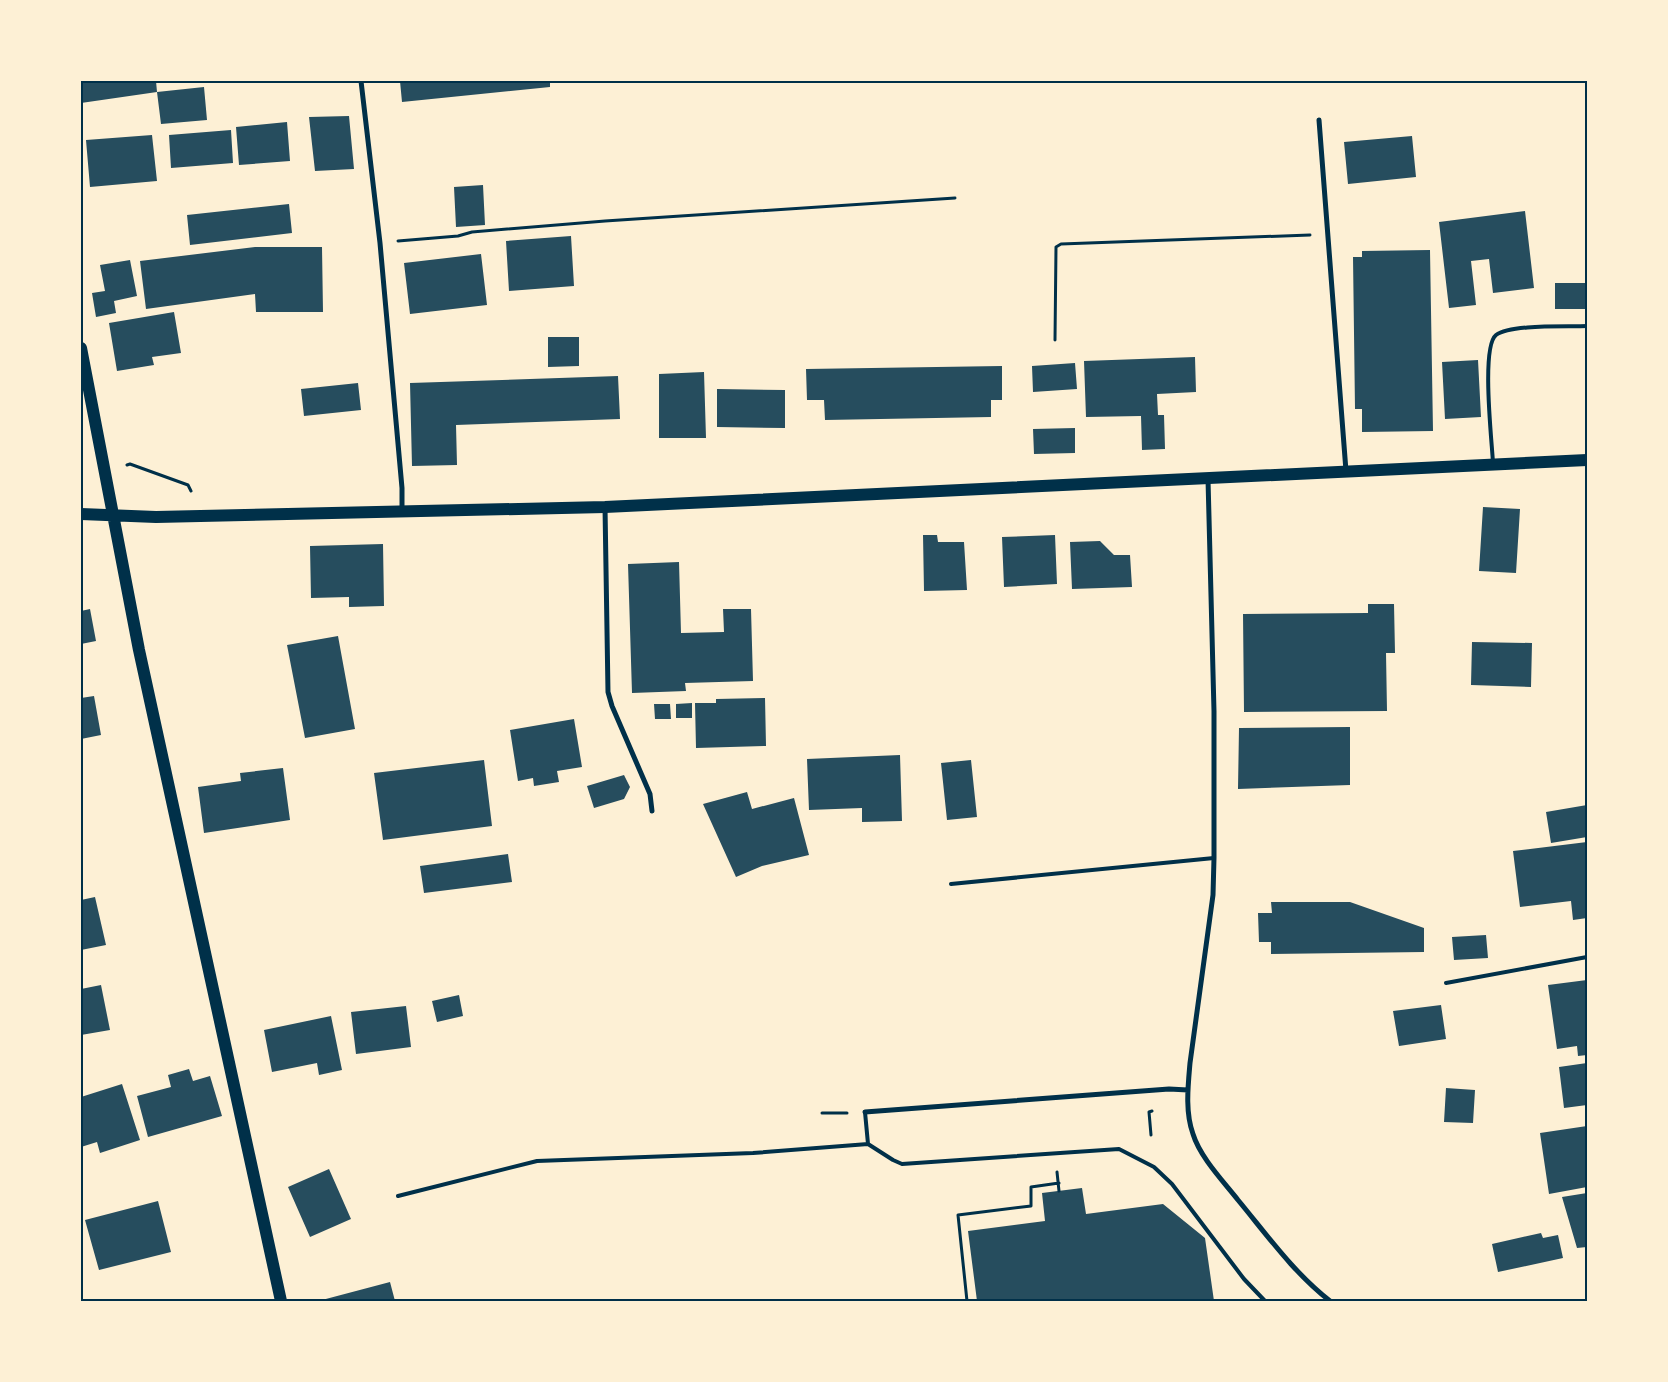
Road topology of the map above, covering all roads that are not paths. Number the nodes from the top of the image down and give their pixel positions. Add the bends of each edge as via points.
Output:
1 (361, 81) edge
2 (1319, 120) dead end
3 (1587, 326) edge
4 (81, 348) edge
5 (1587, 460) edge
6 (1493, 464) junction
7 (1346, 472) junction
8 (1208, 479) junction
9 (605, 507) junction
10 (402, 510) junction
11 (81, 514) edge
12 (113, 516) junction
13 (652, 811) dead end
14 (1214, 858) junction
15 (951, 884) dead end
16 (1587, 957) edge
17 (1446, 983) dead end
18 (1188, 1090) junction
19 (865, 1112) joint
20 (868, 1144) junction
21 (398, 1196) dead end
22 (278, 1300) edge
23 (1265, 1301) edge
24 (1330, 1301) edge

1 - 10 street via 380,243
2 - 7 street
3 - 6 lane via 1520,328 1505,330 1495,336 1490,344 1487,369
4 - 12 main road
5 - 6 main road
6 - 7 main road
7 - 8 main road
8 - 9 main road
8 - 14 street
9 - 10 main road
9 - 13 street via 608,692 650,794
10 - 12 main road
11 - 12 main road
12 - 22 main road
14 - 15 lane
14 - 18 street via 1213,895
16 - 17 lane
18 - 19 street
18 - 24 street via 1193,1136 1208,1161 1299,1274
19 - 20 lane
20 - 21 lane via 735,1154 538,1161
20 - 23 lane via 902,1164 1119,1149 1154,1168 1172,1184 1244,1279

